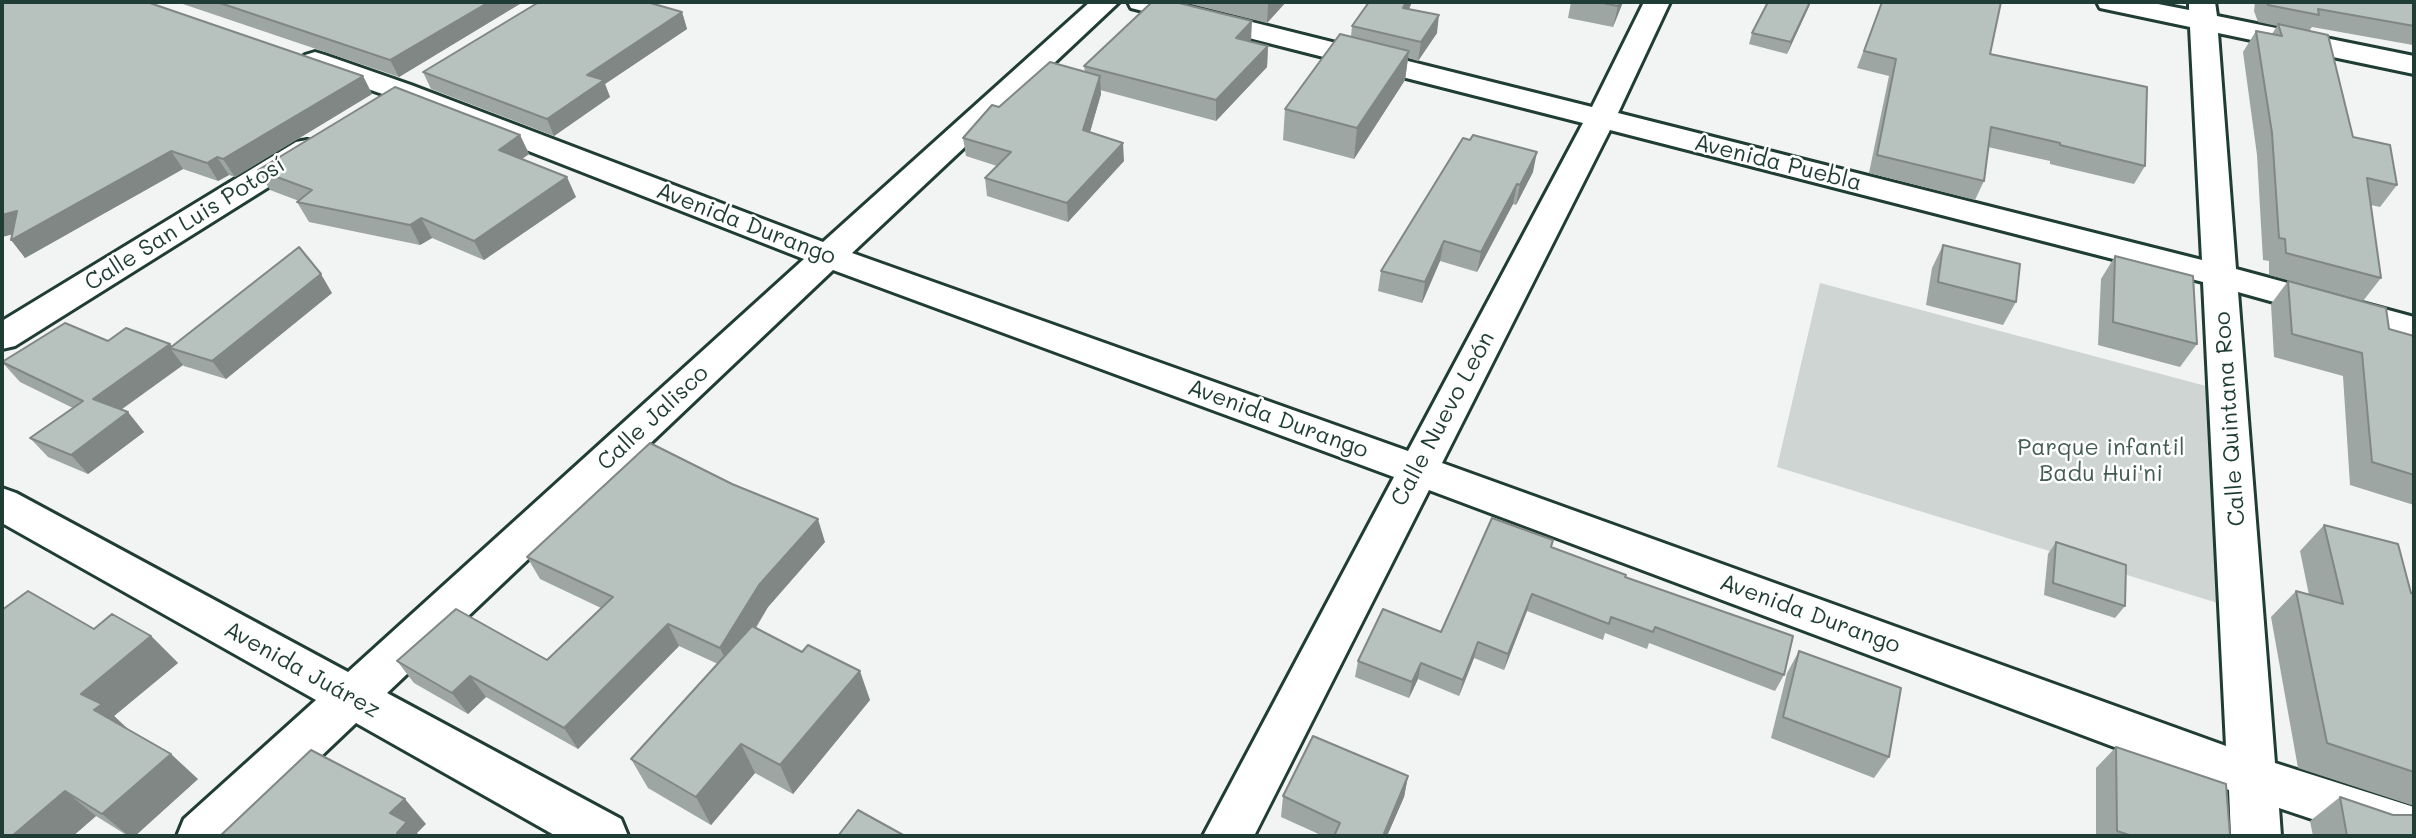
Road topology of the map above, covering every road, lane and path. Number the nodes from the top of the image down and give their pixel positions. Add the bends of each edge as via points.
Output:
1 (1106, 2) edge
2 (1141, 2) edge
3 (1657, 2) edge
4 (2110, 2) edge
5 (2202, 11) edge
6 (285, 51) edge
7 (2414, 65) edge
8 (434, 70) edge
9 (401, 91) junction
10 (365, 113) edge
11 (1601, 118) junction
12 (330, 134) edge
13 (828, 256) junction
14 (2219, 275) junction
15 (2414, 329) edge
16 (2, 337) edge
17 (1416, 469) junction
18 (2, 504) edge
19 (352, 697) junction
20 (2254, 778) junction
21 (2414, 830) edge
22 (202, 836) edge
23 (603, 836) edge
24 (1228, 836) edge
25 (2256, 836) edge

1 - 13 street, Calle Jalisco
2 - 11 street, Avenida Puebla
3 - 11 street, Calle Nuevo León
4 - 5 street
5 - 7 street
5 - 14 street, Calle Quintana Roo
6 - 9 street, Avenida Durango
8 - 9 street
9 - 10 street
9 - 13 street, Avenida Durango
11 - 14 street, Avenida Puebla
11 - 17 street, Calle Nuevo León
12 - 16 street, Calle San Luis Potosí
13 - 17 street, Avenida Durango
13 - 19 street, Calle Jalisco
14 - 15 street, Avenida Puebla
14 - 20 street, Calle Quintana Roo
17 - 20 street, Avenida Durango
17 - 24 street, Calle Nuevo León
18 - 19 street, Avenida Juárez
19 - 22 street, Calle Jalisco
19 - 23 street, Avenida Juárez
20 - 21 street, Avenida Durango
20 - 25 street, Calle Quintana Roo

